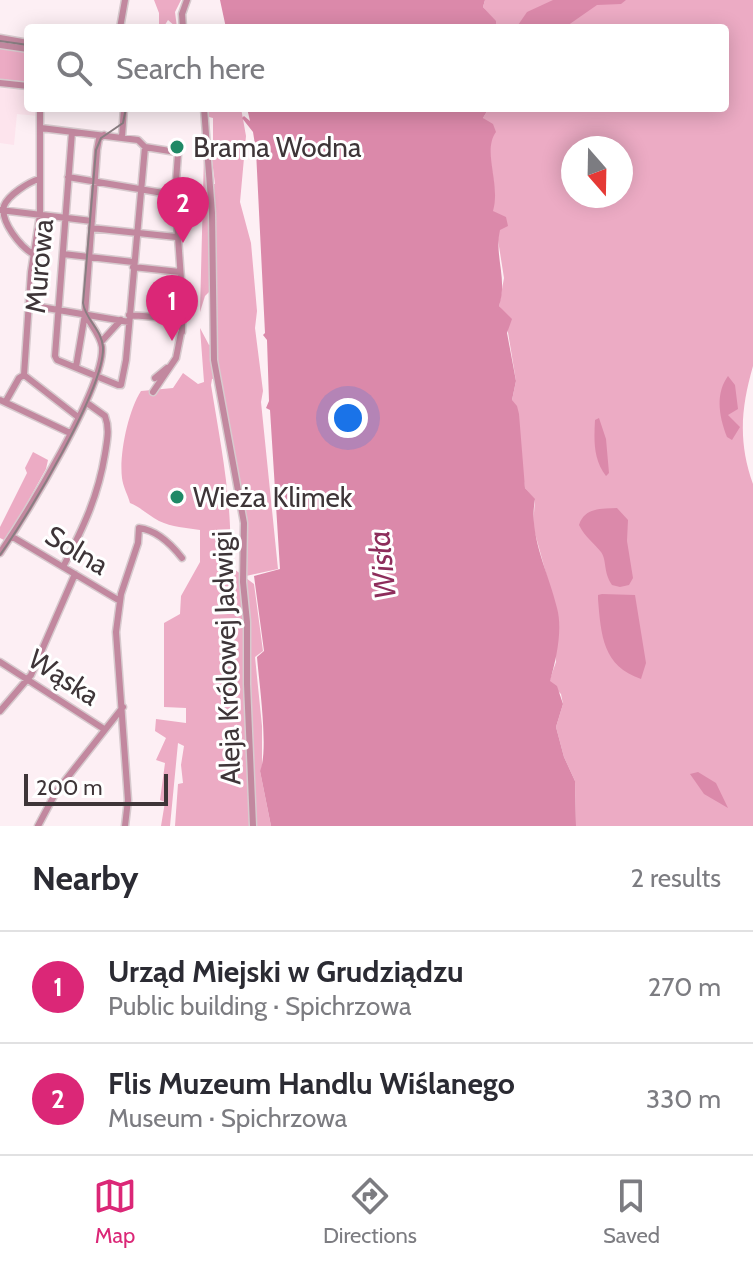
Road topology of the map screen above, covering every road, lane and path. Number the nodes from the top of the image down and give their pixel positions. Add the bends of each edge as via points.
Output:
1 (125, 0) edge
2 (187, 0) edge
3 (121, 24) edge
4 (183, 24) edge
5 (0, 38) edge
6 (0, 45) edge
7 (24, 45) edge
8 (24, 46) edge
9 (0, 83) edge
10 (24, 86) edge
11 (40, 112) edge
12 (124, 112) edge
13 (204, 112) edge
14 (41, 128) junction
15 (72, 132) junction
16 (104, 135) junction
17 (122, 137) junction
18 (145, 147) junction
19 (68, 177) junction
20 (39, 179) junction
21 (95, 181) junction
22 (141, 189) junction
23 (175, 195) junction
24 (1, 210) edge
25 (40, 215) junction
26 (65, 218) junction
27 (91, 224) junction
28 (136, 233) junction
29 (176, 237) junction
30 (33, 254) junction
31 (63, 254) junction
32 (89, 257) junction
33 (133, 265) junction
34 (180, 272) junction
35 (29, 305) junction
36 (57, 309) junction
37 (85, 314) junction
38 (126, 319) junction
39 (182, 319) junction
40 (101, 342) junction
41 (173, 363) junction
42 (76, 367) junction
43 (24, 375) junction
44 (96, 375) junction
45 (155, 378) dead end
46 (153, 392) dead end
47 (3, 401) edge
48 (87, 403) junction
49 (78, 417) junction
50 (70, 433) junction
51 (11, 536) junction
52 (0, 553) edge
53 (182, 558) dead end
54 (63, 567) junction
55 (75, 574) junction
56 (120, 601) junction
57 (0, 662) edge
58 (29, 679) junction
59 (123, 707) junction
60 (0, 711) edge
61 (104, 729) junction
62 (38, 826) edge
63 (125, 826) edge
64 (253, 826) edge

1 - 3 street
2 - 4 street
5 - 7 street
6 - 8 street
9 - 10 street
11 - 14 street
12 - 17 street
13 - 64 street, Aleja Królowej Jadwigi via 214,360 244,523
14 - 15 street
14 - 20 street
15 - 16 street
15 - 19 street, Murowa
16 - 17 street
16 - 21 street via 99,139
17 - 18 street
18 - 22 street
18 - 23 street via 177,153
19 - 21 street
19 - 26 street, Murowa
20 - 24 street
20 - 25 street
21 - 22 street
21 - 27 street
22 - 23 street
22 - 28 street
23 - 29 street
24 - 25 street
24 - 30 street via 11,232
25 - 26 street
25 - 30 street
26 - 27 street
26 - 31 street, Murowa
27 - 28 street
27 - 32 street
28 - 29 street
28 - 33 street
29 - 34 street
30 - 35 street
31 - 32 street
31 - 36 street, Murowa
32 - 33 street
32 - 37 street
33 - 34 street
33 - 38 street
34 - 39 street
35 - 36 street
35 - 43 street
36 - 37 street
36 - 42 street, Murowa via 55,359
37 - 38 street
37 - 40 street
37 - 42 street
38 - 39 street
38 - 40 street
38 - 44 street, Murowa via 121,385
39 - 41 street
40 - 44 street
41 - 45 street
41 - 46 street
42 - 44 street, Murowa
43 - 47 street
43 - 49 street
44 - 48 street
47 - 50 street
48 - 49 street
48 - 54 street via 105,416 107,443 97,495
49 - 50 street
50 - 51 street
51 - 52 street
51 - 54 street, Solna
53 - 56 street via 159,536 139,528
54 - 55 street, Solna
55 - 56 street, Solna
55 - 58 street
56 - 59 street via 116,632
57 - 58 street, Wąska
58 - 60 street
58 - 61 street, Wąska
59 - 61 street
59 - 63 street
61 - 62 street via 56,792

